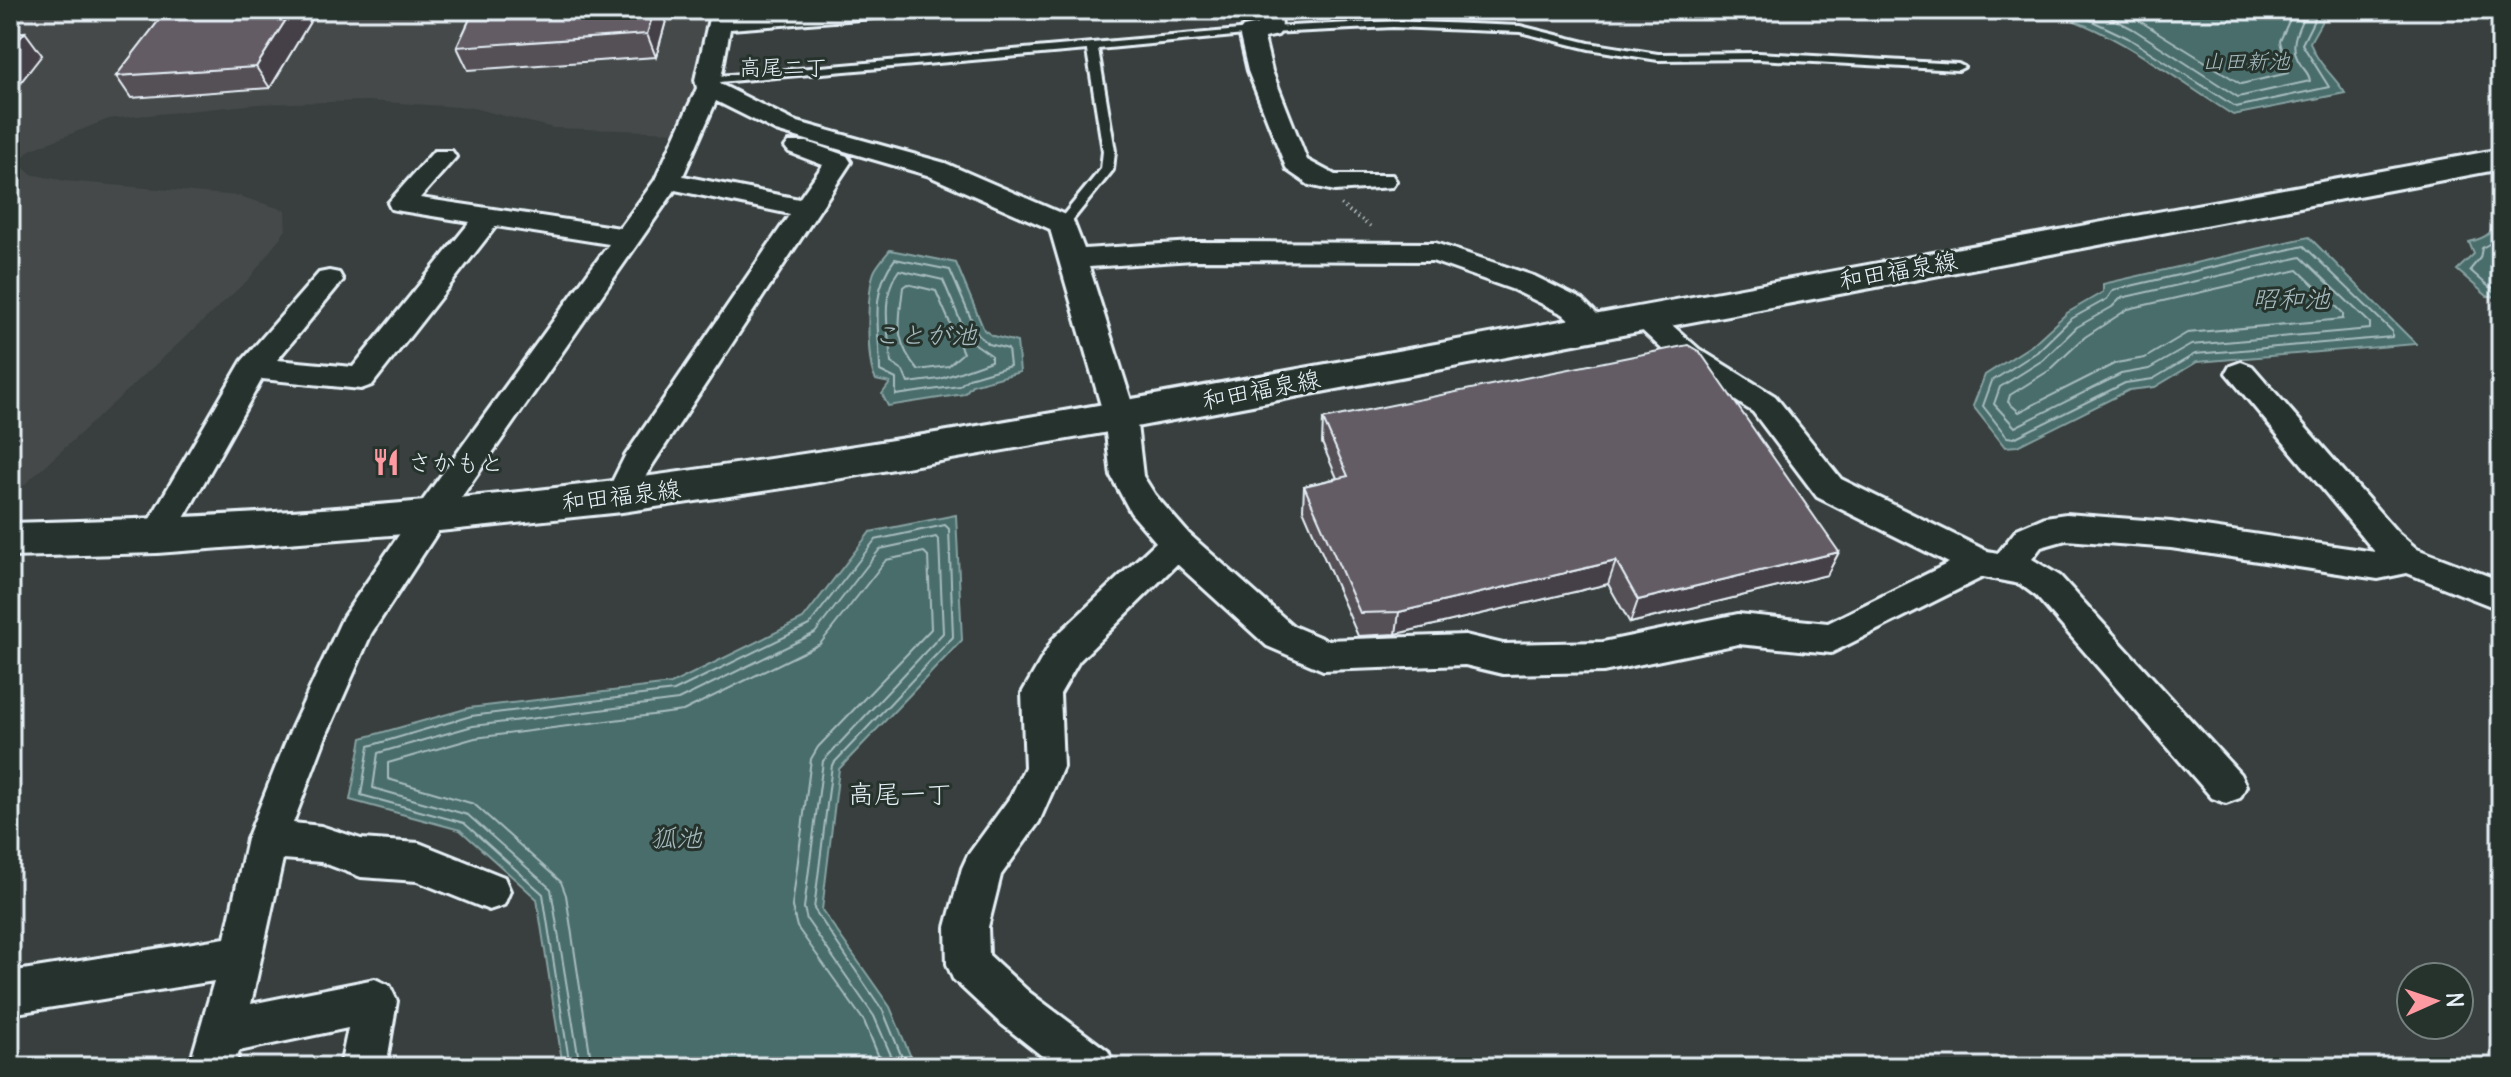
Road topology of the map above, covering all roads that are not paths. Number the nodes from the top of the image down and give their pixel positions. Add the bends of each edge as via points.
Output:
1 (886, 10) edge
2 (720, 17) edge
3 (1264, 24) edge
4 (1092, 46) junction
5 (1958, 67) dead end
6 (708, 84) junction
7 (785, 126) junction
8 (443, 157) dead end
9 (2501, 159) edge
10 (668, 181) junction
11 (1383, 181) dead end
12 (806, 209) junction
13 (489, 217) junction
14 (1062, 224) junction
15 (626, 238) junction
16 (1075, 259) junction
17 (329, 280) dead end
18 (1645, 317) junction
19 (1594, 326) junction
20 (253, 368) junction
21 (2241, 373) dead end
22 (1120, 416) junction
23 (622, 496) junction
24 (430, 516) junction
25 (157, 536) junction
26 (10, 540) edge
27 (1177, 543) junction
28 (2405, 558) junction
29 (1993, 565) junction
30 (2501, 596) edge
31 (2226, 786) dead end
32 (267, 839) junction
33 (489, 891) dead end
34 (242, 956) junction
35 (10, 993) edge
36 (217, 1050) edge
37 (363, 1067) edge
38 (1092, 1067) edge

1 - 2 street
2 - 6 street
3 - 4 lane
3 - 5 lane via 1520,29 1658,57 1758,56
3 - 11 street via 1260,71 1296,164 1335,183
4 - 6 lane
4 - 14 lane via 1109,151 1107,170
6 - 7 street
6 - 10 street
7 - 12 street via 780,136 786,142 838,162
7 - 14 street via 936,169
8 - 13 street via 401,203
9 - 18 main road, 和田福泉線
10 - 12 street
10 - 15 street
12 - 23 street via 636,464
13 - 15 street
13 - 20 street via 361,378
14 - 16 street
15 - 24 street
16 - 19 street via 1193,251 1435,252 1524,283 1573,307
16 - 22 street
17 - 20 street
18 - 19 main road, 和田福泉線
18 - 29 street via 1688,356 1764,404 1829,488
19 - 22 main road, 和田福泉線
20 - 25 street
21 - 28 street
22 - 23 main road, 和田福泉線
22 - 27 street via 1127,476
23 - 24 main road, 和田福泉線
24 - 25 main road, 和田福泉線
24 - 32 street via 356,627
25 - 26 main road, 和田福泉線
27 - 29 street via 1280,636 1323,655 1465,650 1503,659 1603,657 1738,629 1831,638
27 - 38 street via 1066,650 1041,693 1044,767 1025,809 982,868 967,927 968,964
28 - 29 street via 2378,566 2171,535 2066,527 2029,538
28 - 30 street
29 - 31 street via 2029,572 2048,586
32 - 33 street via 321,844 361,858 419,862
32 - 34 street
34 - 35 street
34 - 36 street
36 - 37 street via 375,1001

